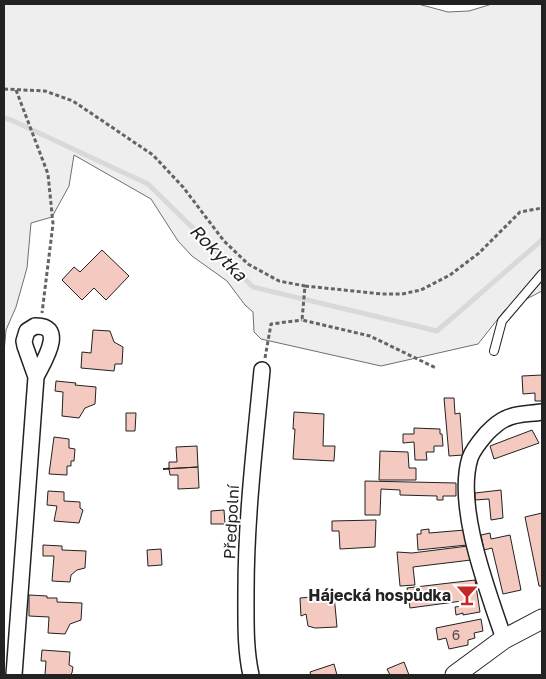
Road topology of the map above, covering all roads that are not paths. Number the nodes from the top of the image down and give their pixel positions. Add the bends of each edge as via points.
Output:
1 (542, 274) edge
2 (494, 351) dead end
3 (262, 370) road end
4 (36, 377) junction
5 (542, 412) edge
6 (539, 625) edge
7 (504, 640) junction
8 (14, 675) edge
9 (251, 675) edge
10 (455, 675) edge

1 - 2 lane via 502,321
3 - 9 street, Předpolní via 250,486 246,569 246,642
4 - 4 street via 24,341 30,328 40,326 48,330 52,343
4 - 8 street
5 - 7 street via 512,416 496,424 470,456 467,476 471,529
6 - 7 street
7 - 10 street

